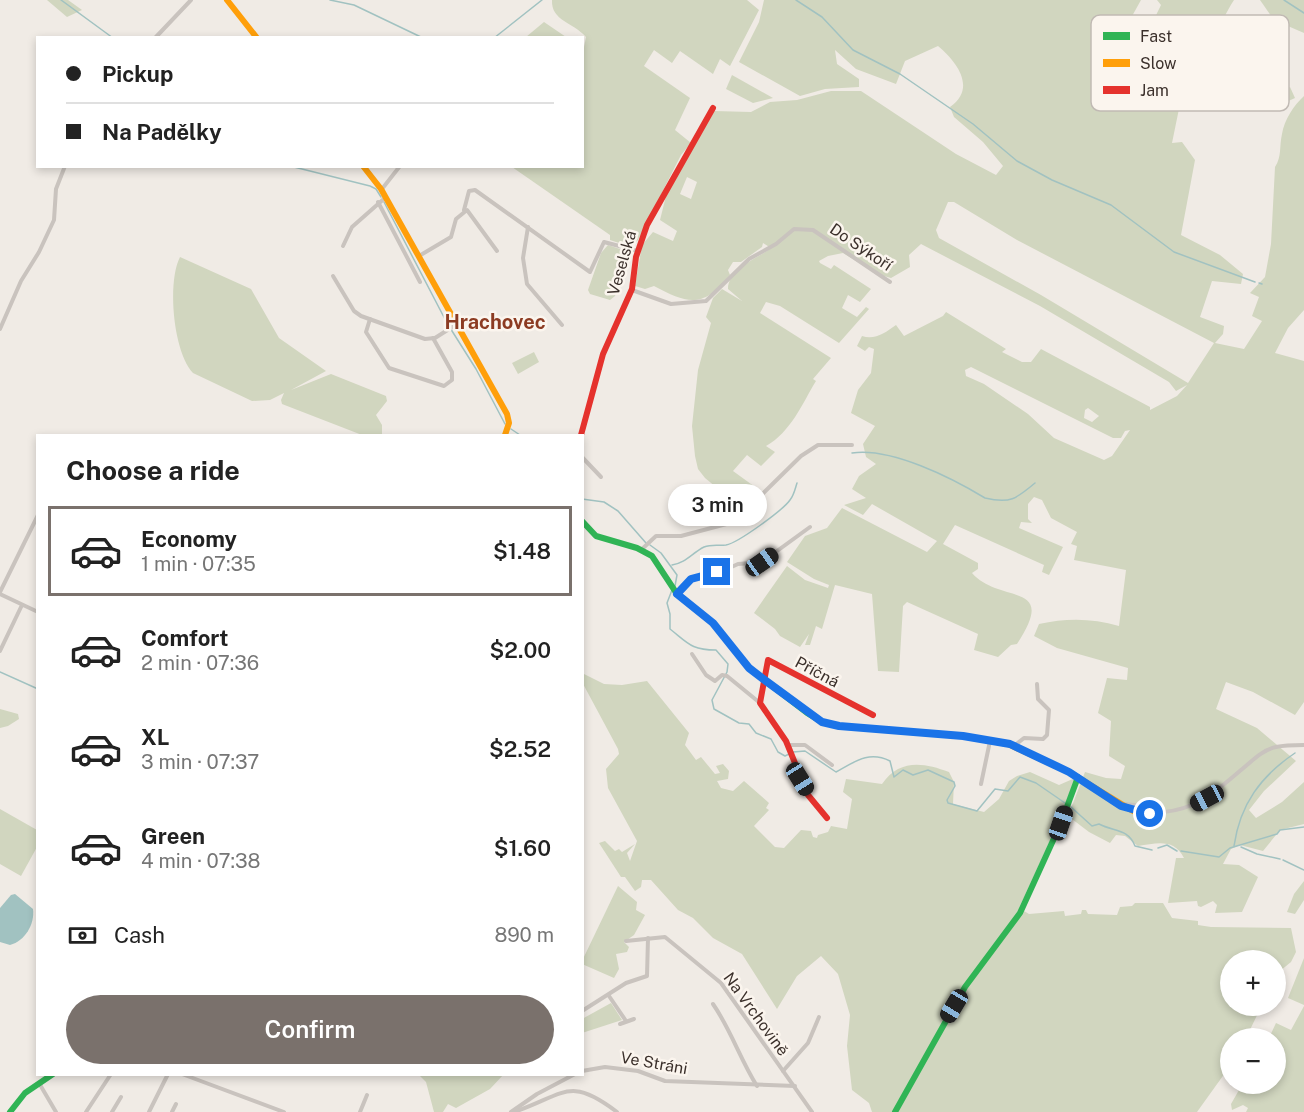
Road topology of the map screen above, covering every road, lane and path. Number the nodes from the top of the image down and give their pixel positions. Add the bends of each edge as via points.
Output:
1 (191, 0) edge
2 (227, 0) edge
3 (157, 35) edge
4 (255, 36) edge
5 (713, 108) dead end
6 (64, 168) edge
7 (365, 168) edge
8 (398, 168) edge
9 (381, 189) junction
10 (382, 199) junction
11 (464, 210) junction
12 (528, 227) junction
13 (343, 246) dead end
14 (497, 251) dead end
15 (638, 252) junction
16 (419, 256) junction
17 (333, 276) dead end
18 (420, 282) dead end
19 (891, 282) dead end
20 (632, 289) junction
21 (370, 319) junction
22 (455, 325) junction
23 (562, 325) dead end
24 (0, 329) edge
25 (433, 338) junction
26 (507, 430) edge
27 (581, 434) edge
28 (852, 445) dead end
29 (584, 459) edge
30 (601, 477) dead end
31 (36, 519) edge
32 (584, 523) edge
33 (810, 527) dead end
34 (643, 548) junction
35 (675, 590) junction
36 (0, 593) edge
37 (22, 605) junction
38 (36, 611) edge
39 (0, 651) edge
40 (692, 654) dead end
41 (766, 681) junction
42 (1037, 684) dead end
43 (760, 703) junction
44 (873, 716) dead end
45 (990, 741) junction
46 (1304, 745) edge
47 (1014, 746) junction
48 (789, 751) junction
49 (832, 765) dead end
50 (1078, 777) junction
51 (981, 784) dead end
52 (1133, 812) joint
53 (827, 818) dead end
54 (648, 938) junction
55 (626, 941) dead end
56 (609, 996) junction
57 (713, 1004) dead end
58 (584, 1009) edge
59 (819, 1017) dead end
60 (634, 1019) dead end
61 (626, 1021) junction
62 (620, 1024) dead end
63 (584, 1071) edge
64 (783, 1071) junction
65 (50, 1076) edge
66 (110, 1076) edge
67 (167, 1076) edge
68 (187, 1076) edge
69 (571, 1076) edge
70 (39, 1083) junction
71 (757, 1086) junction
72 (795, 1086) junction
73 (367, 1095) dead end
74 (121, 1097) dead end
75 (176, 1104) dead end
76 (10, 1112) edge
77 (56, 1112) edge
78 (86, 1112) edge
79 (112, 1112) edge
80 (149, 1112) edge
81 (172, 1112) edge
82 (284, 1112) edge
83 (360, 1112) edge
84 (512, 1112) edge
85 (617, 1112) edge
86 (812, 1112) edge
87 (895, 1112) edge

1 - 3 street
2 - 4 street
5 - 15 street, Veselská via 647,225
6 - 24 street via 56,189 54,220
7 - 9 street
8 - 9 street
9 - 10 street
10 - 13 street via 352,227
10 - 16 street
10 - 18 street
11 - 12 street via 469,191 475,190
11 - 14 street
11 - 16 street via 456,219 451,237
12 - 15 street via 590,272 604,242
12 - 23 street via 523,258 527,284
15 - 20 street, Veselská
16 - 22 street
17 - 21 street via 357,314
19 - 20 street, Do Sýkoří via 813,230 794,229 749,259 706,301 671,304
20 - 27 street, Veselská via 603,354
21 - 25 street via 424,339
21 - 25 street via 366,332 386,365 444,386 452,380 452,372
22 - 25 street
22 - 26 street via 507,414
28 - 34 street via 818,445 801,456 734,522 681,536 656,536
29 - 30 street
31 - 36 street
32 - 34 street via 596,536
33 - 35 street via 762,562 738,564 712,576 691,579
34 - 35 street
35 - 41 street via 713,623 749,668
36 - 37 street
37 - 38 street
37 - 39 street
40 - 43 street via 706,675 716,681 726,675
41 - 43 street
41 - 44 street, Příčná via 768,660
41 - 45 street via 807,713 830,725
42 - 47 street via 1038,699 1049,711 1047,735 1043,739 1024,738
43 - 48 street
45 - 47 street
45 - 51 street
46 - 52 street via 1276,747 1263,753 1207,798 1187,809 1167,814
47 - 50 street
48 - 49 street via 805,745
48 - 53 street via 813,808
50 - 52 street
50 - 87 street via 1020,913 965,987
54 - 55 street, Na Vrchovině
54 - 56 street via 648,975 626,983
54 - 64 street, Na Vrchovině via 669,939 721,983
56 - 58 street
56 - 61 street
57 - 71 street
59 - 64 street, Na Vrchovině via 808,1043
60 - 61 street
61 - 62 street
63 - 71 street, Ve Stráni via 605,1067 638,1071 665,1081
64 - 72 street, Na Vrchovině
65 - 70 street
66 - 78 street
67 - 80 street
68 - 82 street
69 - 84 street
70 - 76 street
70 - 77 street
71 - 72 street, Ve Stráni
72 - 86 street, Na Vrchovině
73 - 83 street
74 - 79 street
75 - 81 street
84 - 85 street via 574,1089 589,1093

